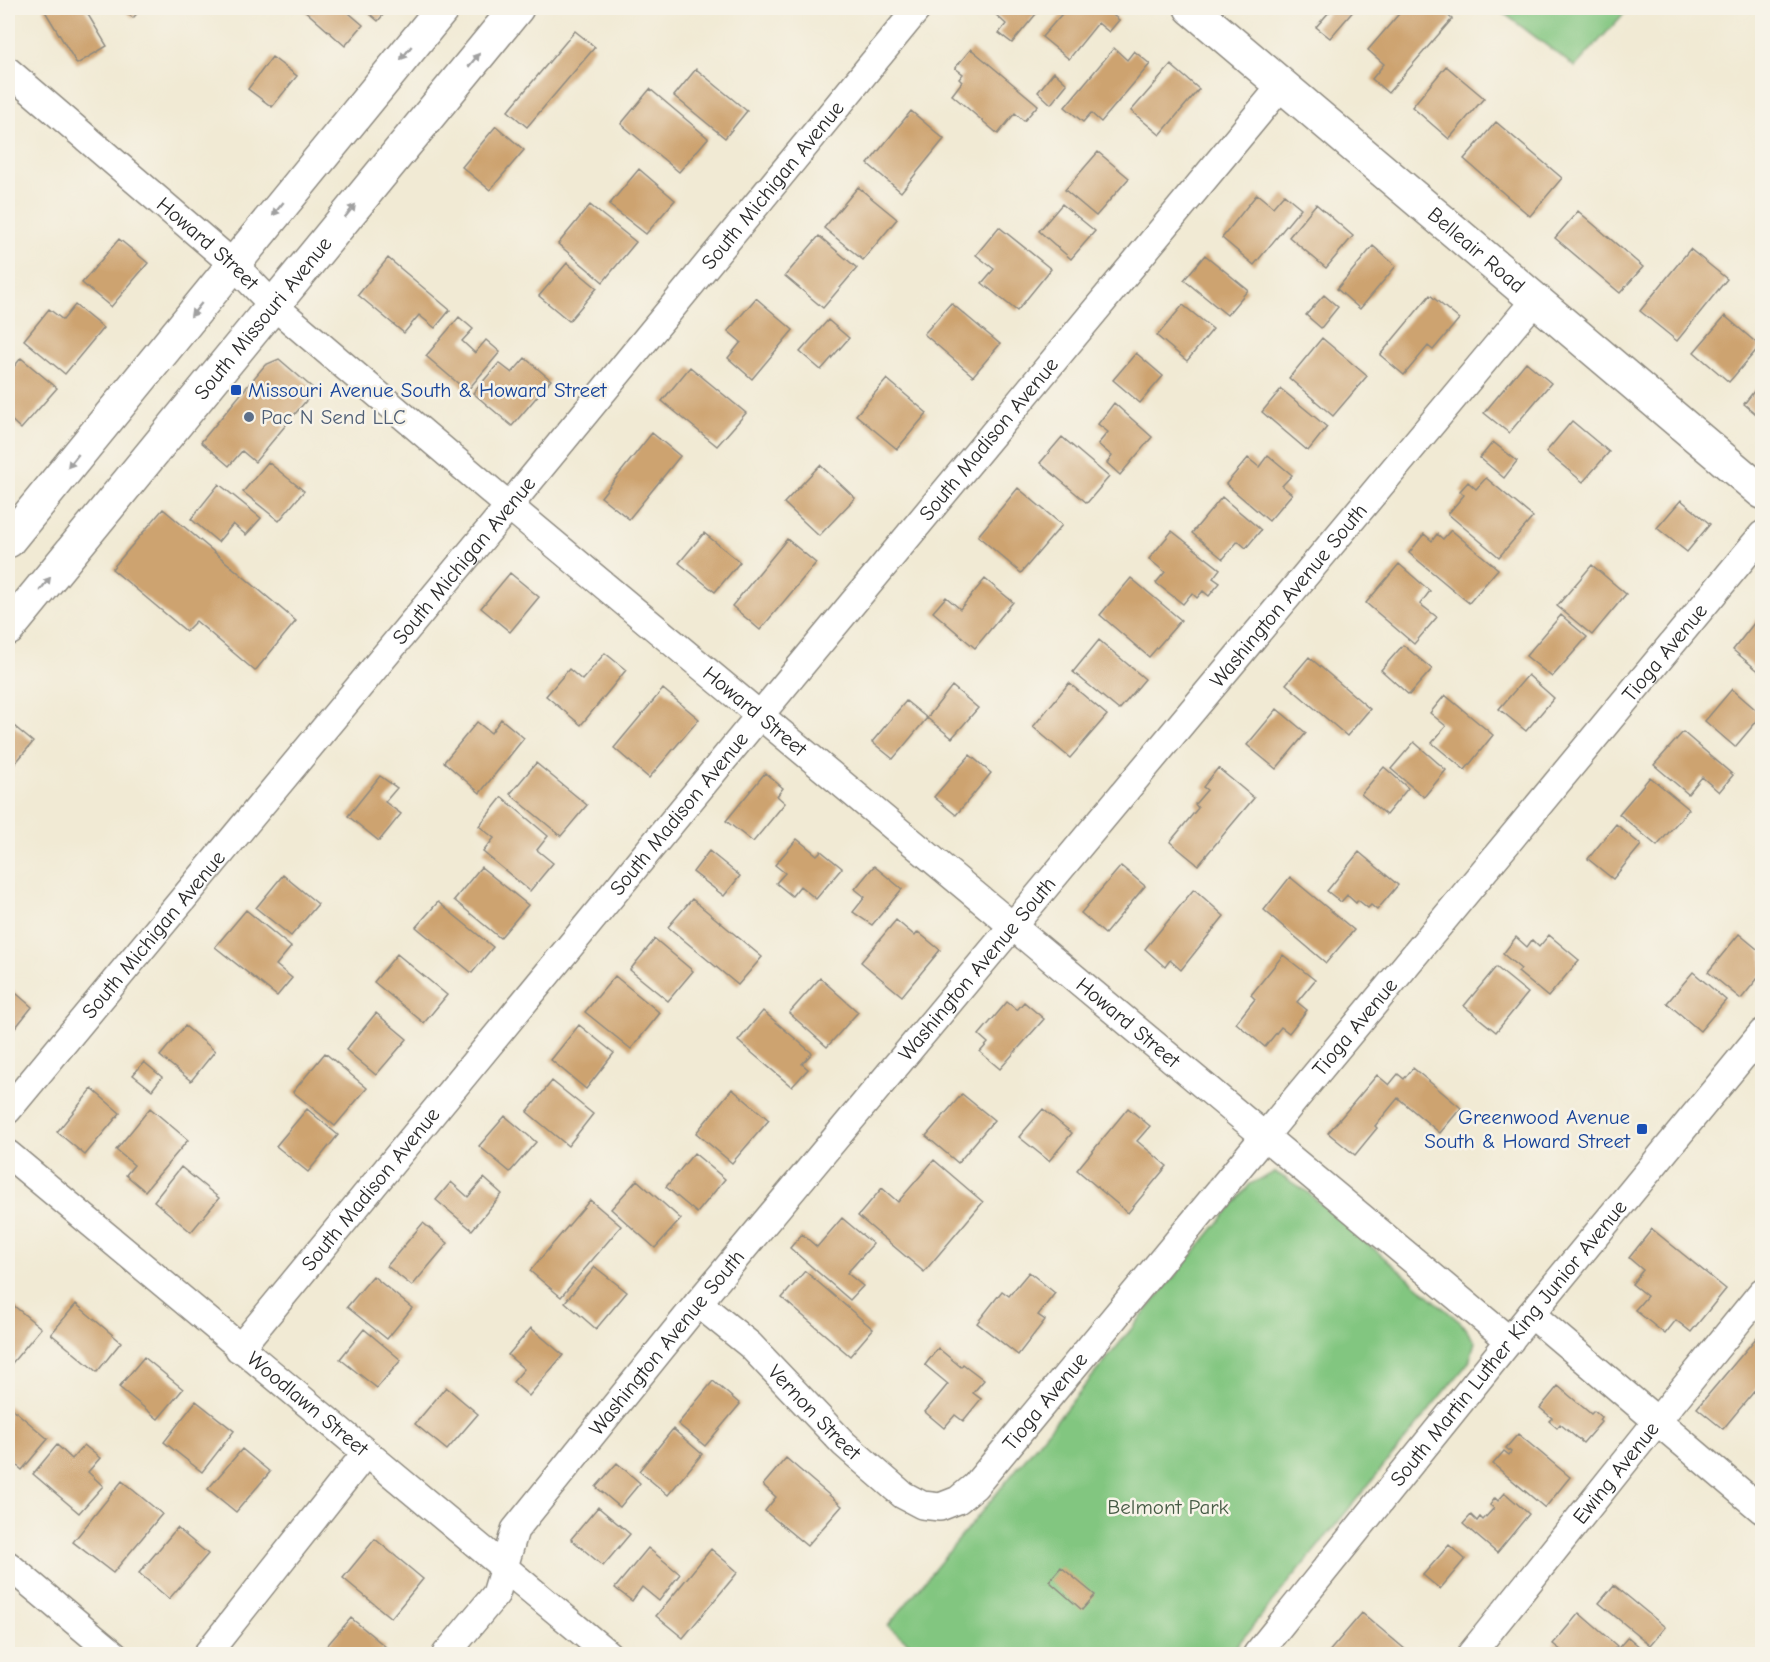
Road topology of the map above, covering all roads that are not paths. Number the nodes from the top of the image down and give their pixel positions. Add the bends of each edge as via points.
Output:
1 (443, 8) edge
2 (517, 8) edge
3 (918, 8) edge
4 (1191, 8) edge
5 (8, 71) edge
6 (1282, 85) junction
7 (234, 264) junction
8 (1535, 300) junction
9 (273, 305) junction
10 (1762, 492) edge
11 (509, 507) junction
12 (1762, 535) edge
13 (8, 541) edge
14 (8, 629) edge
15 (760, 715) junction
16 (1012, 925) junction
17 (1762, 1033) edge
18 (8, 1110) edge
19 (1265, 1137) junction
20 (8, 1154) edge
21 (1762, 1292) edge
22 (698, 1303) junction
23 (1531, 1314) junction
24 (1510, 1341) junction
25 (239, 1349) junction
26 (1658, 1420) junction
27 (365, 1454) junction
28 (940, 1507) joint
29 (1762, 1510) edge
30 (8, 1565) edge
31 (505, 1568) junction
32 (114, 1654) edge
33 (207, 1654) edge
34 (446, 1654) edge
35 (608, 1654) edge
36 (1257, 1654) edge
37 (1471, 1654) edge

1 -> 7 main road
9 -> 2 main road, South Missouri Avenue
3 - 11 street, South Michigan Avenue
4 - 6 main road, Belleair Road
5 - 7 street, Howard Street
6 - 8 main road, Belleair Road
6 - 15 street, South Madison Avenue
7 - 9 street, Howard Street
7 -> 13 main road
8 - 10 main road, Belleair Road
8 - 16 street, Washington Avenue South
9 - 11 street, Howard Street
14 -> 9 main road, South Missouri Avenue
11 - 15 street, Howard Street
11 - 18 street, South Michigan Avenue
12 - 19 street, Tioga Avenue
15 - 16 street, Howard Street
15 - 25 street, South Madison Avenue
16 - 19 street, Howard Street
16 - 22 street, Washington Avenue South
17 - 23 street, South Martin Luther King Junior Avenue
19 - 24 street, Howard Street
19 - 28 street, Tioga Avenue via 975,1486 958,1500
20 - 25 street, Woodlawn Street
21 - 26 street, Ewing Avenue
22 - 28 street, Vernon Street via 750,1345 844,1444 903,1495 922,1505
22 - 31 street, Washington Avenue South via 515,1530
23 - 24 street, South Martin Luther King Junior Avenue
23 - 26 street
24 - 36 street, South Martin Luther King Junior Avenue
25 - 27 street, Woodlawn Street
26 - 29 street
26 - 37 street, Ewing Avenue
27 - 31 street, Woodlawn Street
27 - 33 street
30 - 32 street
31 - 34 street, Washington Avenue South via 496,1593
31 - 35 street, Woodlawn Street

